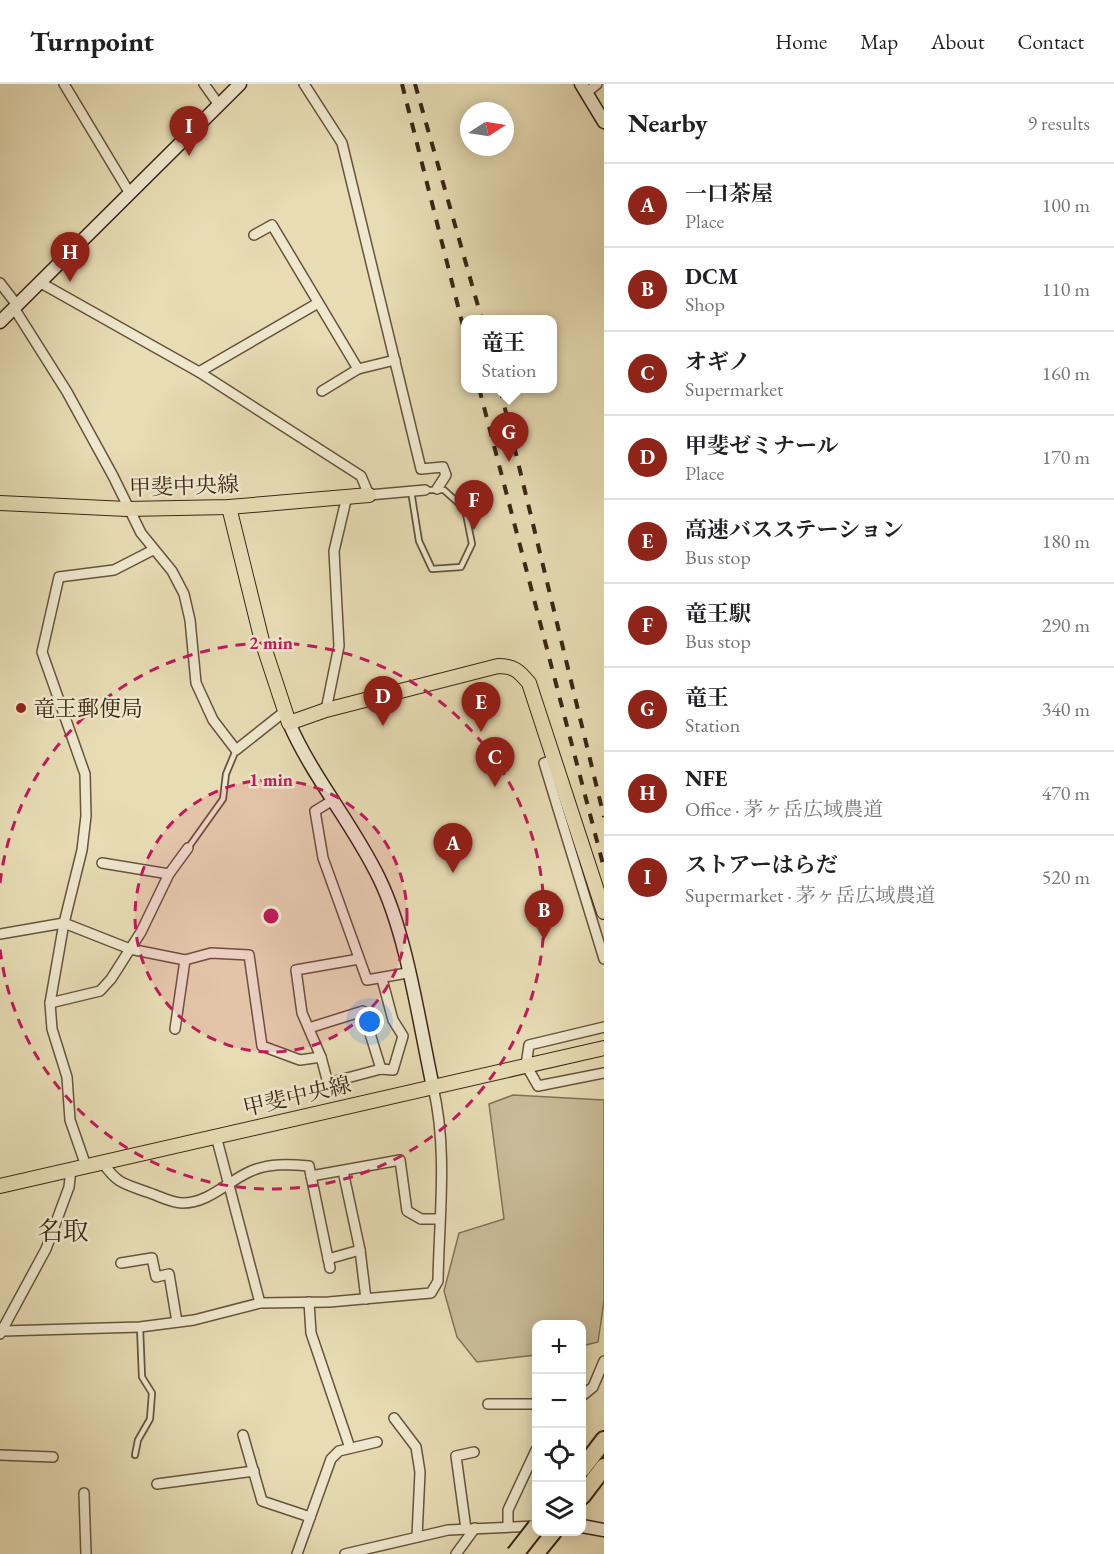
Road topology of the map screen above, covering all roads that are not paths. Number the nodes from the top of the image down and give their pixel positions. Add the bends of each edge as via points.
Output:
1 (64, 84) edge
2 (204, 84) edge
3 (240, 84) edge
4 (304, 84) edge
5 (597, 84) edge
6 (584, 88) edge
7 (219, 105) junction
8 (604, 122) edge
9 (129, 192) junction
10 (254, 236) dead end
11 (0, 283) edge
12 (41, 283) junction
13 (318, 303) junction
14 (15, 307) junction
15 (0, 322) edge
16 (394, 360) junction
17 (358, 369) junction
18 (199, 372) junction
19 (322, 391) dead end
20 (437, 489) junction
21 (425, 490) joint
22 (411, 491) junction
23 (369, 495) junction
24 (347, 496) junction
25 (0, 503) edge
26 (229, 507) junction
27 (127, 509) junction
28 (153, 550) junction
29 (326, 710) junction
30 (286, 718) junction
31 (237, 750) junction
32 (554, 760) junction
33 (333, 800) junction
34 (188, 848) joint
35 (102, 863) dead end
36 (170, 874) junction
37 (604, 912) edge
38 (64, 923) junction
39 (0, 934) edge
40 (130, 950) junction
41 (359, 959) junction
42 (604, 959) edge
43 (185, 960) junction
44 (407, 973) junction
45 (382, 979) junction
46 (50, 1003) junction
47 (604, 1027) edge
48 (309, 1028) junction
49 (175, 1029) dead end
50 (604, 1048) edge
51 (321, 1057) junction
52 (526, 1065) junction
53 (381, 1069) junction
54 (604, 1073) edge
55 (433, 1087) junction
56 (216, 1136) junction
57 (102, 1162) junction
58 (86, 1166) junction
59 (71, 1169) junction
60 (343, 1171) junction
61 (311, 1176) junction
62 (230, 1184) junction
63 (0, 1186) edge
64 (439, 1219) junction
65 (360, 1250) junction
66 (121, 1263) dead end
67 (366, 1299) junction
68 (309, 1302) junction
69 (260, 1303) junction
70 (177, 1322) junction
71 (140, 1327) junction
72 (1, 1333) edge
73 (604, 1361) edge
74 (586, 1393) edge
75 (488, 1404) dead end
76 (532, 1404) edge
77 (394, 1418) dead end
78 (243, 1435) dead end
79 (604, 1440) edge
80 (377, 1442) dead end
81 (350, 1448) junction
82 (474, 1452) dead end
83 (0, 1455) edge
84 (135, 1455) dead end
85 (53, 1457) dead end
86 (532, 1460) edge
87 (586, 1464) edge
88 (604, 1467) edge
89 (254, 1471) junction
90 (157, 1484) dead end
91 (586, 1491) edge
92 (84, 1493) dead end
93 (310, 1517) junction
94 (508, 1526) junction
95 (519, 1526) junction
96 (532, 1527) edge
97 (586, 1527) edge
98 (471, 1529) junction
99 (604, 1530) edge
100 (532, 1533) edge
101 (550, 1536) edge
102 (417, 1537) junction
103 (351, 1553) edge
104 (86, 1554) edge
105 (297, 1554) edge
106 (456, 1554) edge
107 (515, 1554) edge
108 (529, 1554) edge
109 (535, 1554) edge

1 - 9 street
2 - 7 street
3 - 7 street
4 - 16 street via 342,143
5 - 6 street
6 - 8 street
7 - 9 street
9 - 12 street
10 - 13 street via 272,225
11 - 14 street
12 - 14 street
12 - 18 street
13 - 17 street
13 - 18 street
14 - 15 street
14 - 27 street via 67,392
16 - 17 street
16 - 20 street via 421,469 443,467 446,475
17 - 19 street
18 - 23 street via 361,476
20 - 21 lane
20 - 22 lane via 444,490 465,509 472,544 461,567 432,569 419,541
21 - 22 street
22 - 23 street
23 - 24 main road, 甲斐中央線
24 - 26 main road, 甲斐中央線
24 - 29 street via 334,551 339,646
25 - 27 main road, 甲斐中央線
26 - 27 main road, 甲斐中央線
26 - 30 main road via 261,641
27 - 28 street
28 - 31 street via 172,571 184,594 196,683 213,720
28 - 38 street via 114,570 59,577 49,610 42,652 85,774 82,850
29 - 30 main road
29 - 32 main road via 510,666 529,683
30 - 31 street
30 - 33 street
31 - 34 lane via 226,774 223,799
32 - 37 main road
32 - 42 street via 544,763
33 - 41 street via 315,811 323,858
33 - 44 street via 380,880 395,920
34 - 36 street
35 - 36 street
36 - 40 street
38 - 39 street
38 - 40 street
38 - 46 street
40 - 43 street
40 - 46 street via 100,991
41 - 45 street via 367,980
41 - 48 street via 296,970 302,1013
43 - 49 street
43 - 51 street via 211,953 249,955 262,1046 300,1060
44 - 45 street
44 - 55 street
45 - 53 street via 393,1020 403,1036 393,1071
46 - 58 street via 52,1029 67,1077 70,1120
47 - 52 street via 529,1045
48 - 51 street
48 - 53 street via 363,1011
50 - 52 main road, 甲斐中央線
51 - 53 street via 328,1083
52 - 54 street via 538,1086
52 - 55 main road, 甲斐中央線
55 - 56 main road, 甲斐中央線
55 - 64 street via 440,1133
56 - 57 main road, 甲斐中央線
56 - 62 street
57 - 58 main road, 甲斐中央線
57 - 62 street via 116,1181 180,1203 196,1201
58 - 59 main road, 甲斐中央線
59 - 63 main road, 甲斐中央線
59 - 72 street via 69,1187 46,1249
60 - 61 street
60 - 64 street via 400,1160 407,1211 421,1219
60 - 65 street
61 - 62 street via 309,1166 284,1164 248,1173
61 - 65 street via 329,1263
62 - 69 street
64 - 67 street via 438,1281 434,1290
65 - 67 street
66 - 70 street via 152,1258 156,1277 169,1274
67 - 68 street
68 - 69 street
68 - 81 street via 310,1333
69 - 70 street
70 - 71 street
71 - 72 street
71 - 84 lane via 142,1377 152,1393 150,1419
73 - 74 street via 593,1387
75 - 76 street
77 - 102 street via 416,1447 420,1472
78 - 89 street
79 - 87 highway
80 - 81 street
81 - 93 street via 331,1459
82 - 98 street via 456,1456
83 - 85 street
86 - 94 street via 508,1510
88 - 91 highway
89 - 90 street
89 - 93 street via 262,1501
92 - 104 street
93 - 105 street
94 - 95 street
94 - 98 street
95 - 96 street
95 - 108 street
97 - 99 street
98 - 102 street
98 - 106 street
100 - 107 highway, bridge
101 - 109 highway
102 - 103 street

